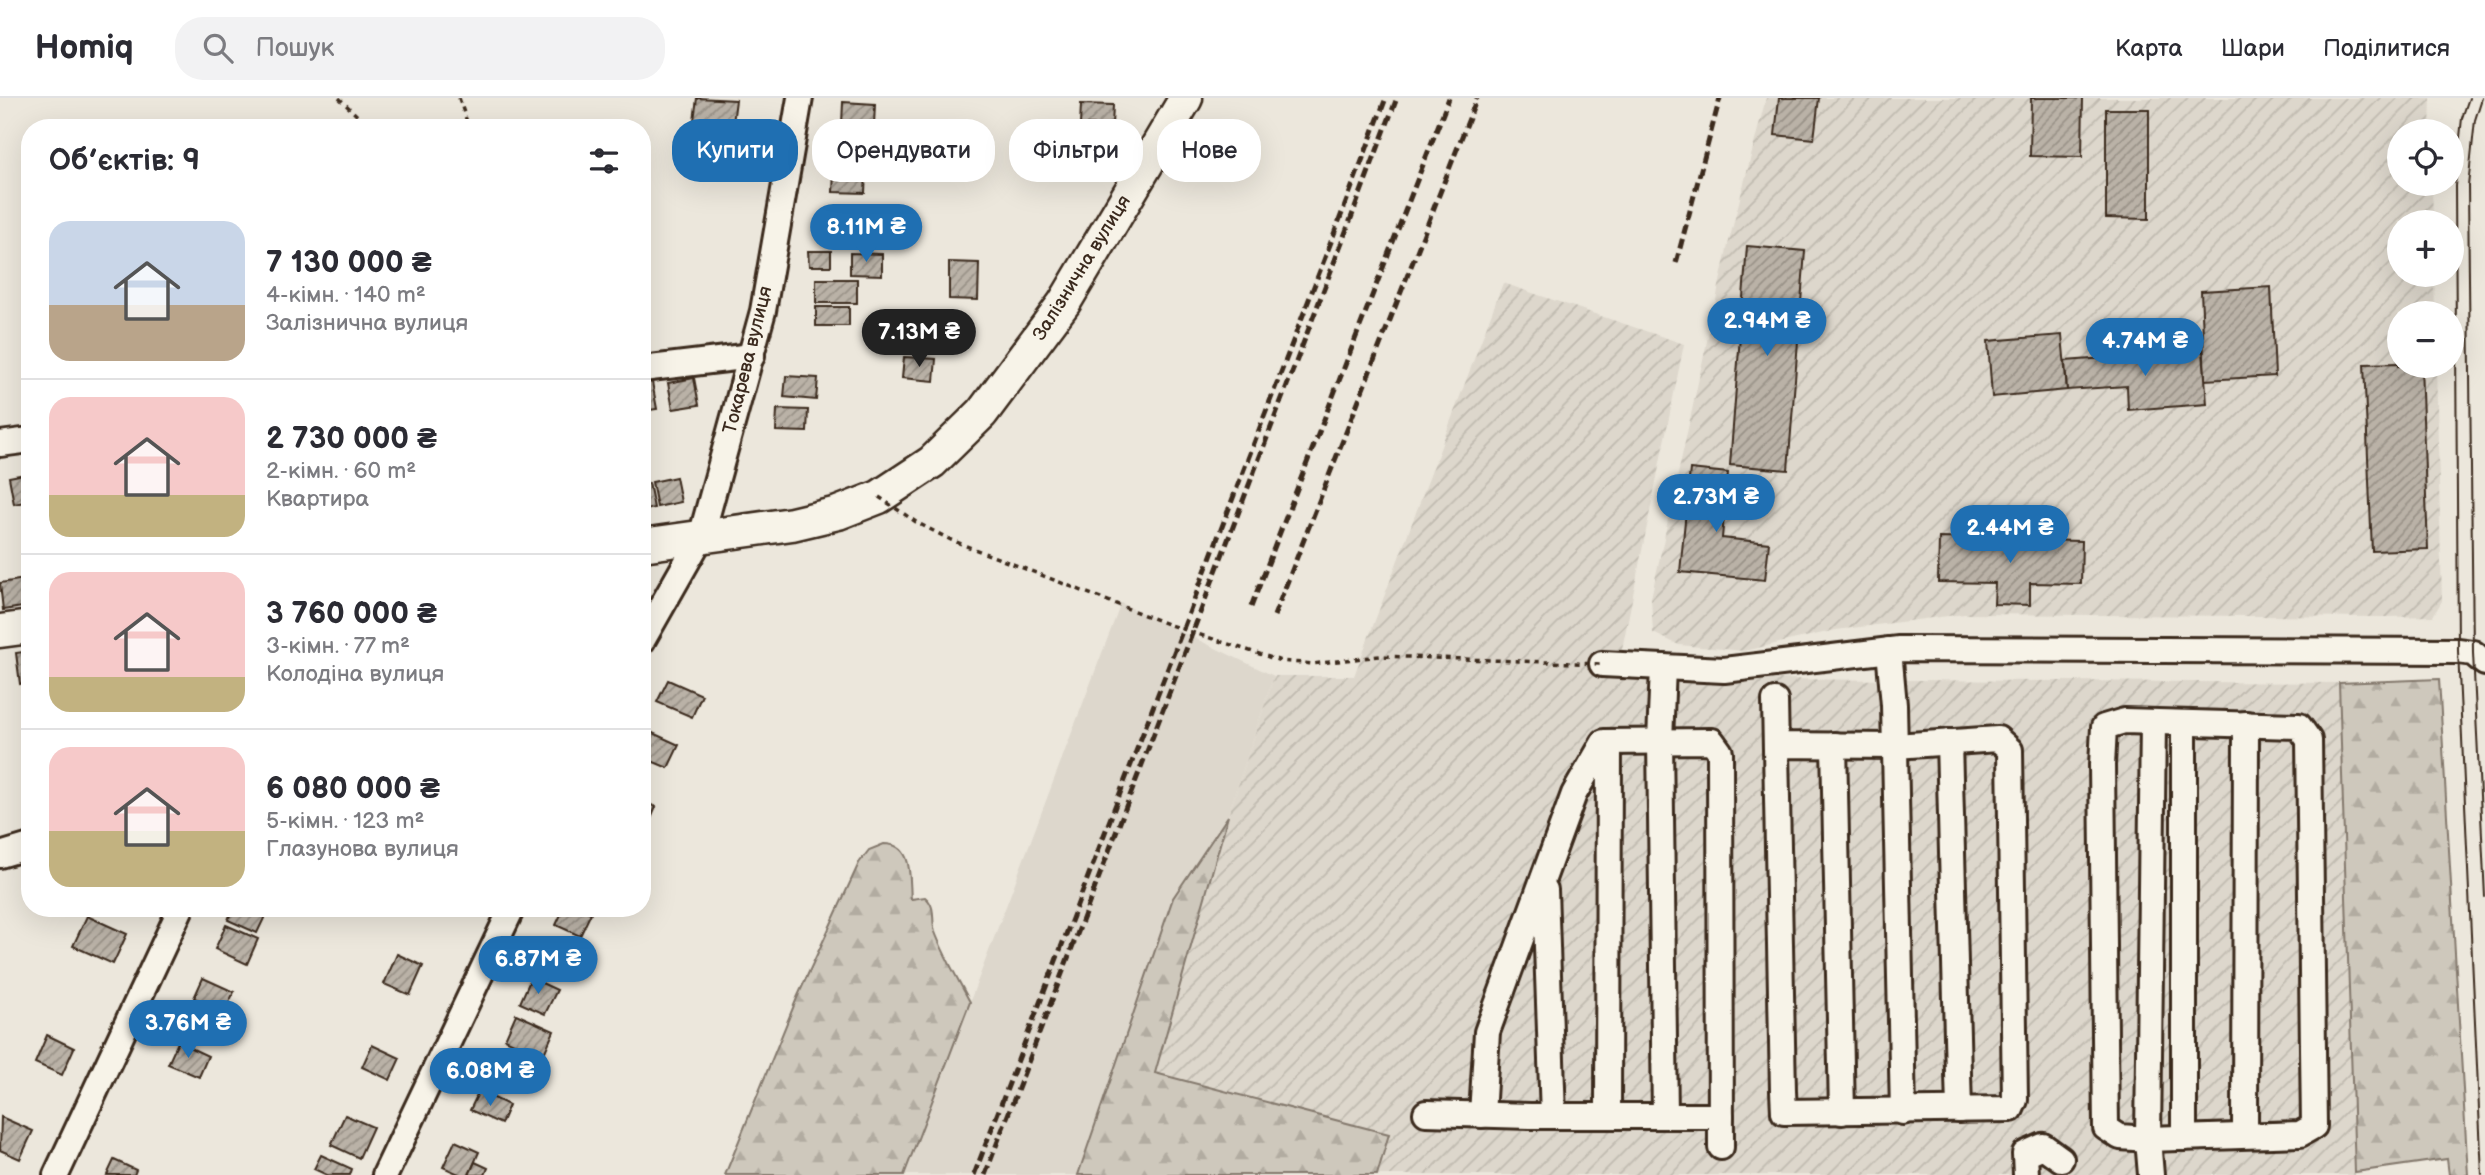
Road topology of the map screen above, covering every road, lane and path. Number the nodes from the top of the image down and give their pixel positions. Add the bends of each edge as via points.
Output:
1 (339, 98) edge
2 (459, 98) edge
3 (800, 98) edge
4 (1186, 98) edge
5 (361, 119) edge
6 (466, 119) edge
7 (752, 356) junction
8 (651, 368) edge
9 (21, 441) edge
10 (0, 444) edge
11 (879, 497) junction
12 (701, 537) junction
13 (651, 544) edge
14 (651, 625) edge
15 (21, 628) edge
16 (0, 631) edge
17 (1889, 650) junction
18 (2485, 663) edge
19 (1602, 664) joint
20 (1663, 667) junction
21 (1776, 701) dead end
22 (2153, 722) junction
23 (2184, 723) junction
24 (2246, 724) junction
25 (1660, 741) junction
26 (1609, 742) junction
27 (1949, 742) junction
28 (1776, 745) junction
29 (1834, 745) junction
30 (1895, 746) junction
31 (21, 849) edge
32 (0, 855) edge
33 (1545, 875) junction
34 (177, 917) edge
35 (508, 917) edge
36 (1959, 1110) junction
37 (1842, 1112) junction
38 (1902, 1112) junction
39 (1426, 1113) dead end
40 (1482, 1115) junction
41 (1608, 1115) junction
42 (1665, 1115) junction
43 (1553, 1116) junction
44 (1721, 1116) junction
45 (2245, 1135) junction
46 (2184, 1138) junction
47 (2148, 1139) junction
48 (1721, 1147) dead end
49 (2061, 1159) dead end
50 (56, 1175) edge
51 (385, 1175) edge
52 (2026, 1175) edge
53 (2151, 1175) edge

1 - 5 path
2 - 6 path
3 - 7 street, Токарева вулиця
4 - 11 main road, Залізнична вулиця via 1064,303 982,413 932,462
7 - 8 street
7 - 12 street, Токарева вулиця
9 - 10 street
11 - 12 main road, Залізнична вулиця via 792,524
11 - 19 path, bridge via 951,540 1170,625 1281,661 1312,664 1380,656
12 - 13 main road, Залізнична вулиця
12 - 14 street, Токарева вулиця
15 - 16 main road
17 - 18 street via 2458,652 2473,653
17 - 20 street via 1724,670
17 - 30 street
19 - 20 street
20 - 25 street
21 - 28 street
22 - 23 street
22 - 47 street
22 - 47 street via 2124,721 2104,727 2102,765 2106,1128 2120,1137
23 - 24 street
23 - 46 street
24 - 45 street
24 - 45 street via 2299,726 2309,740 2314,1126 2300,1133
25 - 26 street
25 - 42 street
25 - 44 street via 1712,741 1720,752
26 - 33 street via 1604,742 1574,794
26 - 41 street
27 - 30 street
27 - 36 street
27 - 36 street via 1998,739 2010,750 2015,1100 2011,1109
28 - 29 street
28 - 37 street via 1784,1112
29 - 30 street
29 - 37 street
30 - 38 street
31 - 32 street
33 - 40 street via 1488,1032
33 - 43 street
34 - 50 street
35 - 51 street
36 - 38 street
37 - 38 street
39 - 40 street
40 - 43 street
41 - 42 street
41 - 43 street
42 - 44 street
44 - 48 street
45 - 46 street
46 - 47 street
47 - 53 street
49 - 52 street via 2043,1146 2025,1154

